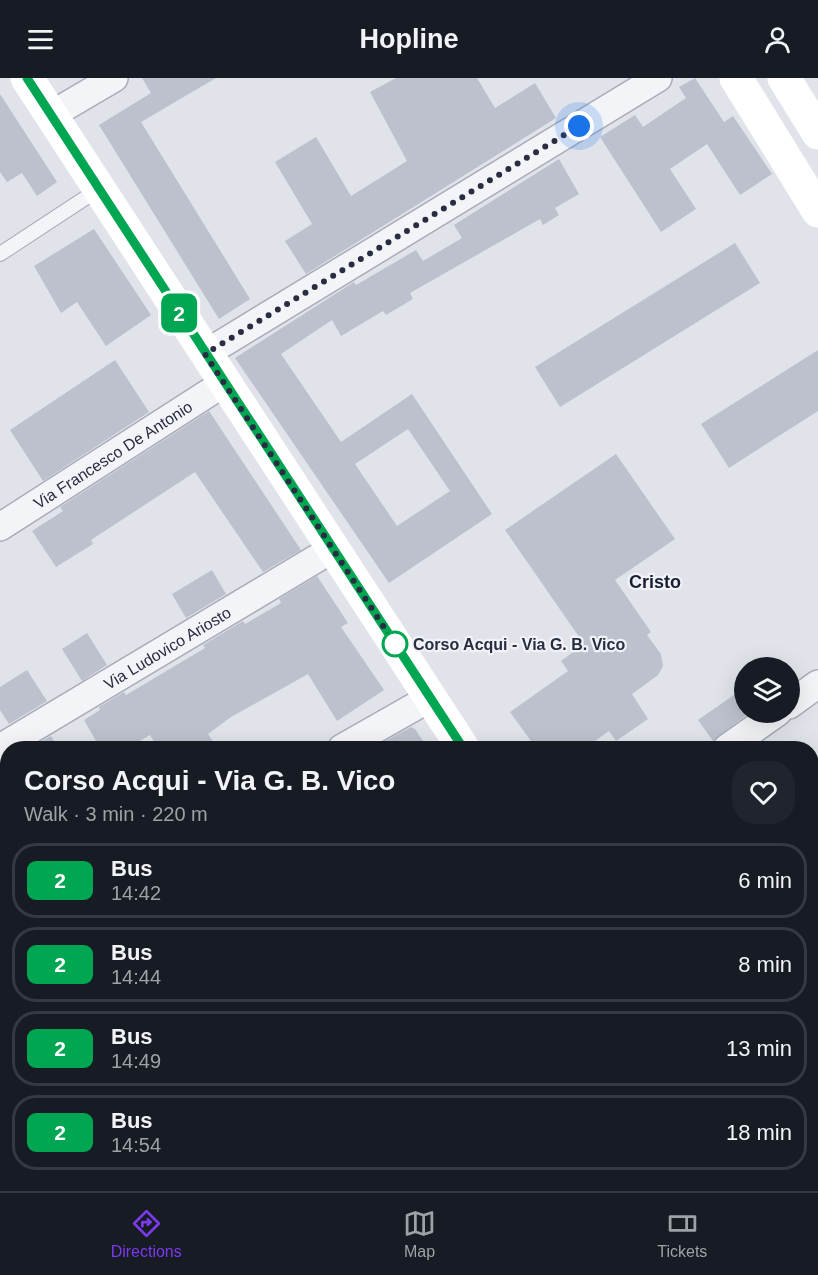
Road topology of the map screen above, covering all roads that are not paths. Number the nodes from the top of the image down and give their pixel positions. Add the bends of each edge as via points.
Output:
1 (27, 78) edge
2 (114, 78) edge
3 (658, 78) edge
4 (736, 78) edge
5 (784, 78) edge
6 (51, 115) junction
7 (818, 133) edge
8 (99, 189) junction
9 (818, 211) edge
10 (0, 254) edge
11 (205, 354) junction
12 (224, 384) junction
13 (0, 527) edge
14 (334, 548) junction
15 (818, 684) edge
16 (800, 697) edge
17 (430, 698) junction
18 (762, 723) edge
19 (12, 741) edge
20 (354, 741) edge
21 (458, 741) edge
22 (737, 741) edge

1 - 6 street
2 - 6 street
3 - 11 street
4 - 9 street
5 - 7 street
6 - 8 street
8 - 10 lane
8 - 11 street
11 - 12 street
12 - 13 street, Via Francesco De Antonio
12 - 14 street
14 - 17 street
14 - 19 street, Via Ludovico Ariosto
15 - 16 street
17 - 20 street
17 - 21 street
18 - 22 street

